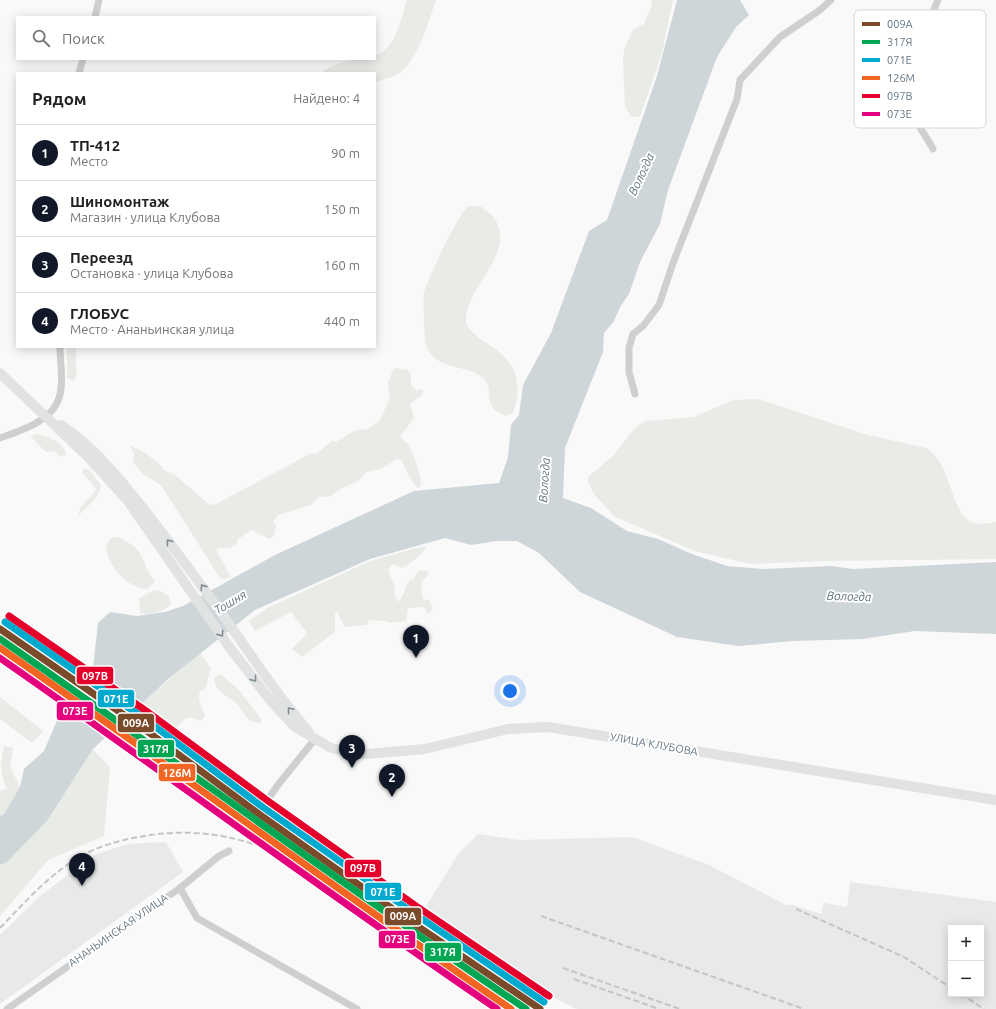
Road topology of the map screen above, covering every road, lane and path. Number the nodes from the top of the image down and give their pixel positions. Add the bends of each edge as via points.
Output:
1 (99, 0) edge
2 (831, 0) edge
3 (938, 0) edge
4 (934, 10) edge
5 (94, 16) edge
6 (83, 60) edge
7 (78, 72) edge
8 (921, 128) edge
9 (933, 149) dead end
10 (60, 348) edge
11 (0, 373) edge
12 (635, 394) dead end
13 (46, 416) junction
14 (0, 438) edge
15 (316, 739) junction
16 (996, 800) edge
17 (265, 804) dead end
18 (229, 851) dead end
19 (180, 888) junction
20 (7, 1009) edge
21 (357, 1009) edge

1 - 5 street
2 - 12 street via 780,37 740,80 737,100 659,305 643,326 633,334 629,348 629,372
3 - 4 street
6 - 7 street
8 - 9 street
10 - 13 street via 59,396 57,403
11 - 13 main road
13 - 14 street via 27,428
15 -> 13 main road via 285,704 193,573 115,474 75,435
13 -> 15 main road, УЛИЦА КЛУБОВА via 128,501 230,648 283,715 295,727
15 - 16 main road, УЛИЦА КЛУБОВА via 331,748 347,752 382,753 425,749 508,729 548,727
15 - 17 street
18 - 19 street, АНАНЬИНСКАЯ УЛИЦА via 219,856
19 - 20 street, АНАНЬИНСКАЯ УЛИЦА
19 - 21 street via 197,918

